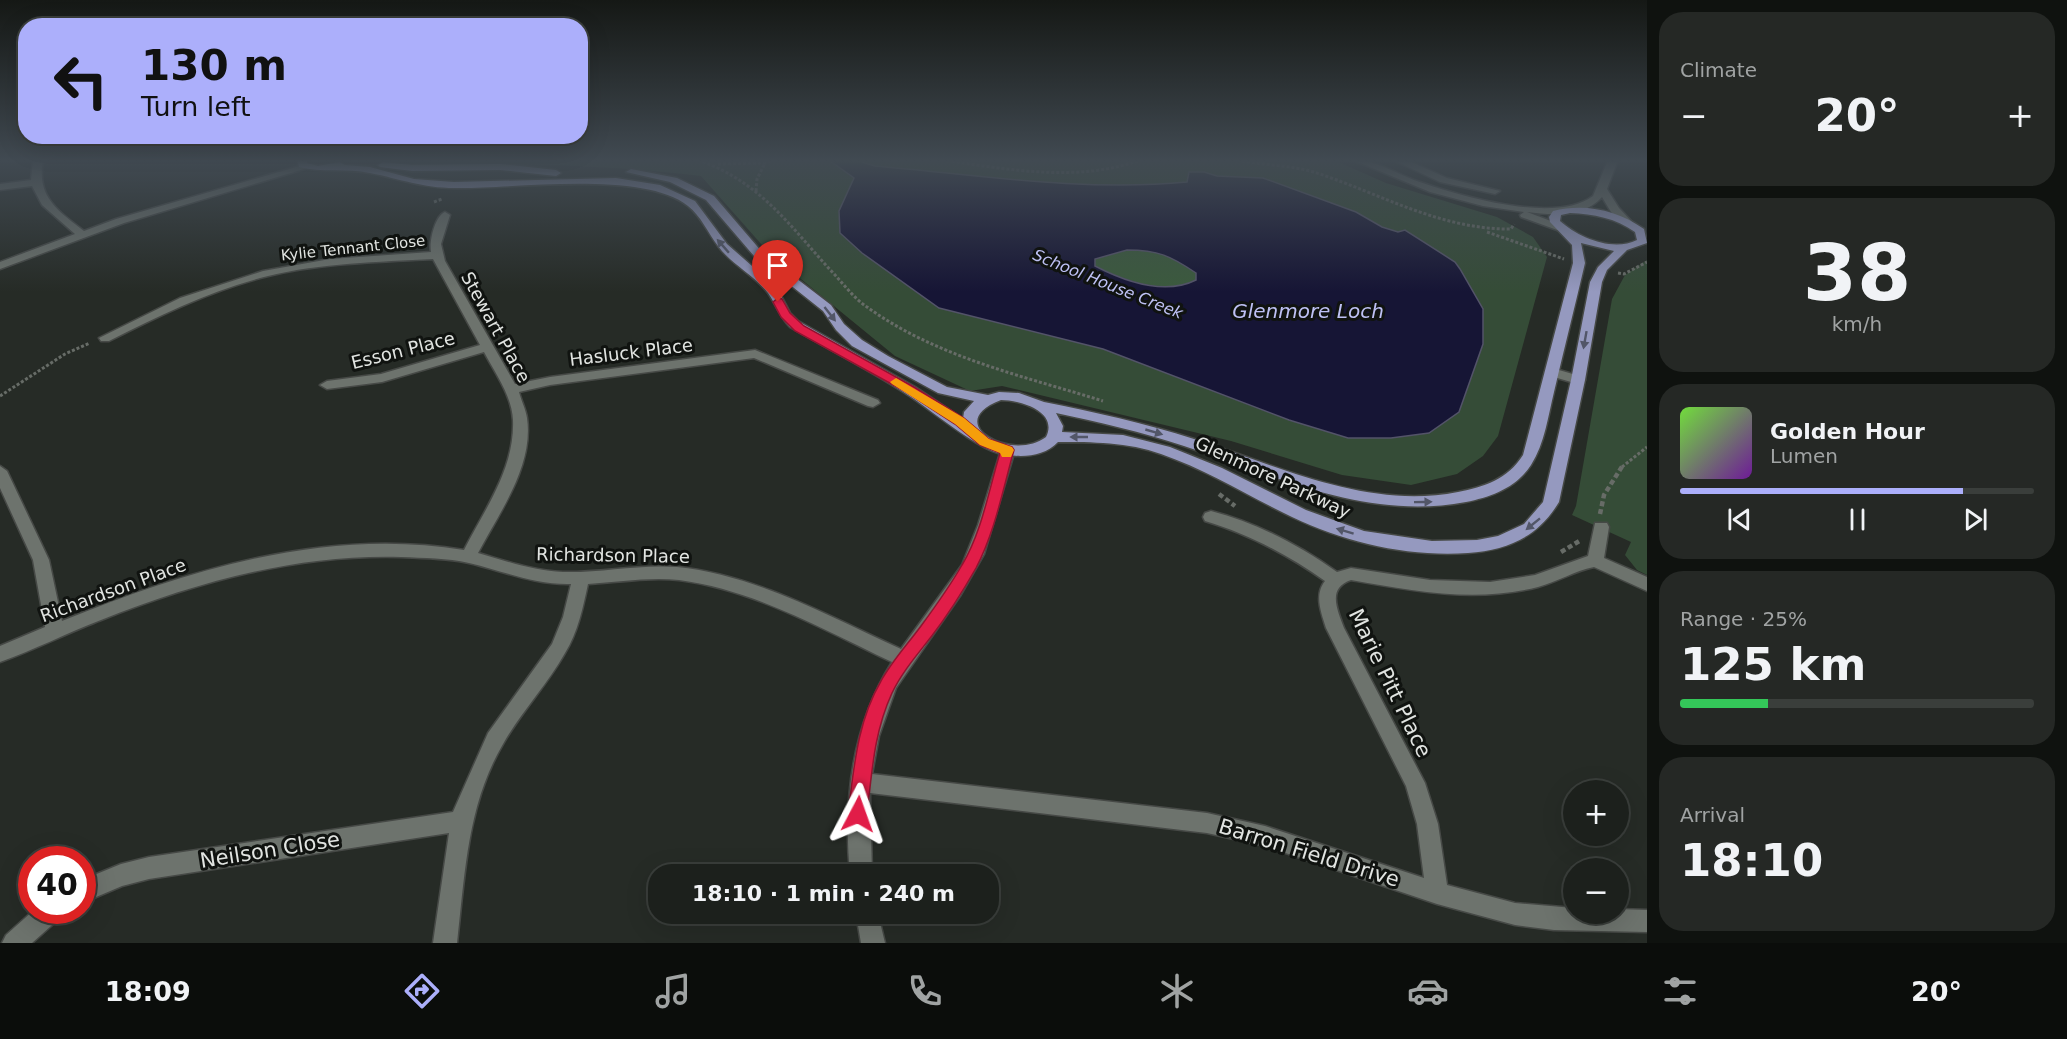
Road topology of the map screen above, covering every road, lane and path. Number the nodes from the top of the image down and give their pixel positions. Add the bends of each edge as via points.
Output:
1 (47, 204) edge
2 (178, 204) edge
3 (691, 204) edge
4 (717, 204) edge
5 (1401, 204) edge
6 (1485, 204) edge
7 (1588, 204) edge
8 (1611, 204) edge
9 (1505, 209) junction
10 (1567, 210) junction
11 (1522, 213) junction
12 (445, 215) dead end
13 (1630, 224) junction
14 (1481, 230) junction
15 (1562, 230) junction
16 (1647, 230) edge
17 (81, 234) junction
18 (1627, 247) junction
19 (1647, 249) edge
20 (437, 255) junction
21 (1579, 263) junction
22 (0, 266) edge
23 (105, 338) joint
24 (487, 347) junction
25 (1552, 372) junction
26 (1578, 380) junction
27 (327, 385) dead end
28 (511, 389) junction
29 (0, 396) edge
30 (986, 399) junction
31 (873, 403) dead end
32 (1042, 406) junction
33 (975, 434) junction
34 (1053, 437) junction
35 (1647, 447) edge
36 (1008, 450) junction
37 (0, 471) edge
38 (1211, 517) dead end
39 (1601, 527) joint
40 (468, 557) junction
41 (1595, 561) junction
42 (581, 577) junction
43 (1335, 579) junction
44 (1647, 584) edge
45 (55, 631) junction
46 (0, 654) edge
47 (904, 659) junction
48 (860, 782) junction
49 (461, 821) junction
50 (860, 864) edge
51 (96, 886) edge
52 (1437, 893) junction
53 (1647, 921) edge
54 (36, 924) edge
55 (869, 924) edge
56 (14, 943) edge
57 (445, 943) edge
58 (873, 943) edge

1 - 17 street
2 - 17 street
33 -> 3 main road via 910,390 794,324 773,291 723,246
4 -> 30 main road via 751,248 827,308 857,343 943,390
5 - 14 path
6 - 9 street
7 - 10 street
8 - 13 street
9 - 10 street
9 - 11 street
10 - 13 main road via 1599,213
10 - 15 main road via 1554,217
11 - 14 path via 1511,229
11 - 15 street
12 - 20 street via 436,239
13 - 16 main road
13 - 18 main road via 1643,241
14 - 21 path
15 - 18 main road via 1586,241
15 - 21 main road via 1577,245
17 - 22 street
18 - 19 main road
18 -> 26 main road, Glenmore Parkway via 1602,269 1596,282
20 - 23 street, Kylie Tennant Close via 310,265 249,278 174,304
20 - 24 street, Stewart Place
21 - 25 main road, Glenmore Parkway
23 - 29 path via 65,354
24 - 27 street, Esson Place via 381,378
24 - 28 street, Stewart Place
25 - 26 street
32 -> 25 main road, Glenmore Parkway via 1116,421 1344,493 1384,500 1431,501 1485,492 1526,465
26 -> 34 main road, Glenmore Parkway via 1555,494 1547,510 1519,534 1464,548 1404,545 1333,528 1205,466 1147,445 1114,438
28 - 31 street, Hasluck Place via 755,354
28 - 40 street, Stewart Place via 519,419 518,449 504,490
30 - 32 main road via 1014,396
30 - 33 main road via 970,413 969,424
32 - 34 main road via 1056,424
33 - 36 main road via 984,442
34 - 36 main road via 1040,448
35 - 39 path via 1622,465 1610,483 1600,507
36 - 47 street via 969,566
37 - 45 street via 41,560
38 - 43 street via 1283,548
39 - 41 street
40 - 42 street, Richardson Place via 537,575
40 - 45 street, Richardson Place via 366,551 277,561 169,588
41 - 43 street via 1538,581 1490,589 1430,587 1351,574
41 - 44 street
42 - 47 street, Richardson Place via 655,572 716,580 765,597
42 - 49 street via 563,640 495,739
43 - 52 street, Marie Pitt Place via 1328,589 1331,618 1420,796 1429,823
45 - 46 street, Richardson Place
47 - 48 street via 874,714
48 - 50 street
48 - 52 street, Barron Field Drive via 1238,829
49 - 51 street, Neilson Close via 149,868
49 - 57 street
52 - 53 street, Barron Field Drive via 1515,914 1565,920
54 - 56 street
55 - 58 street

